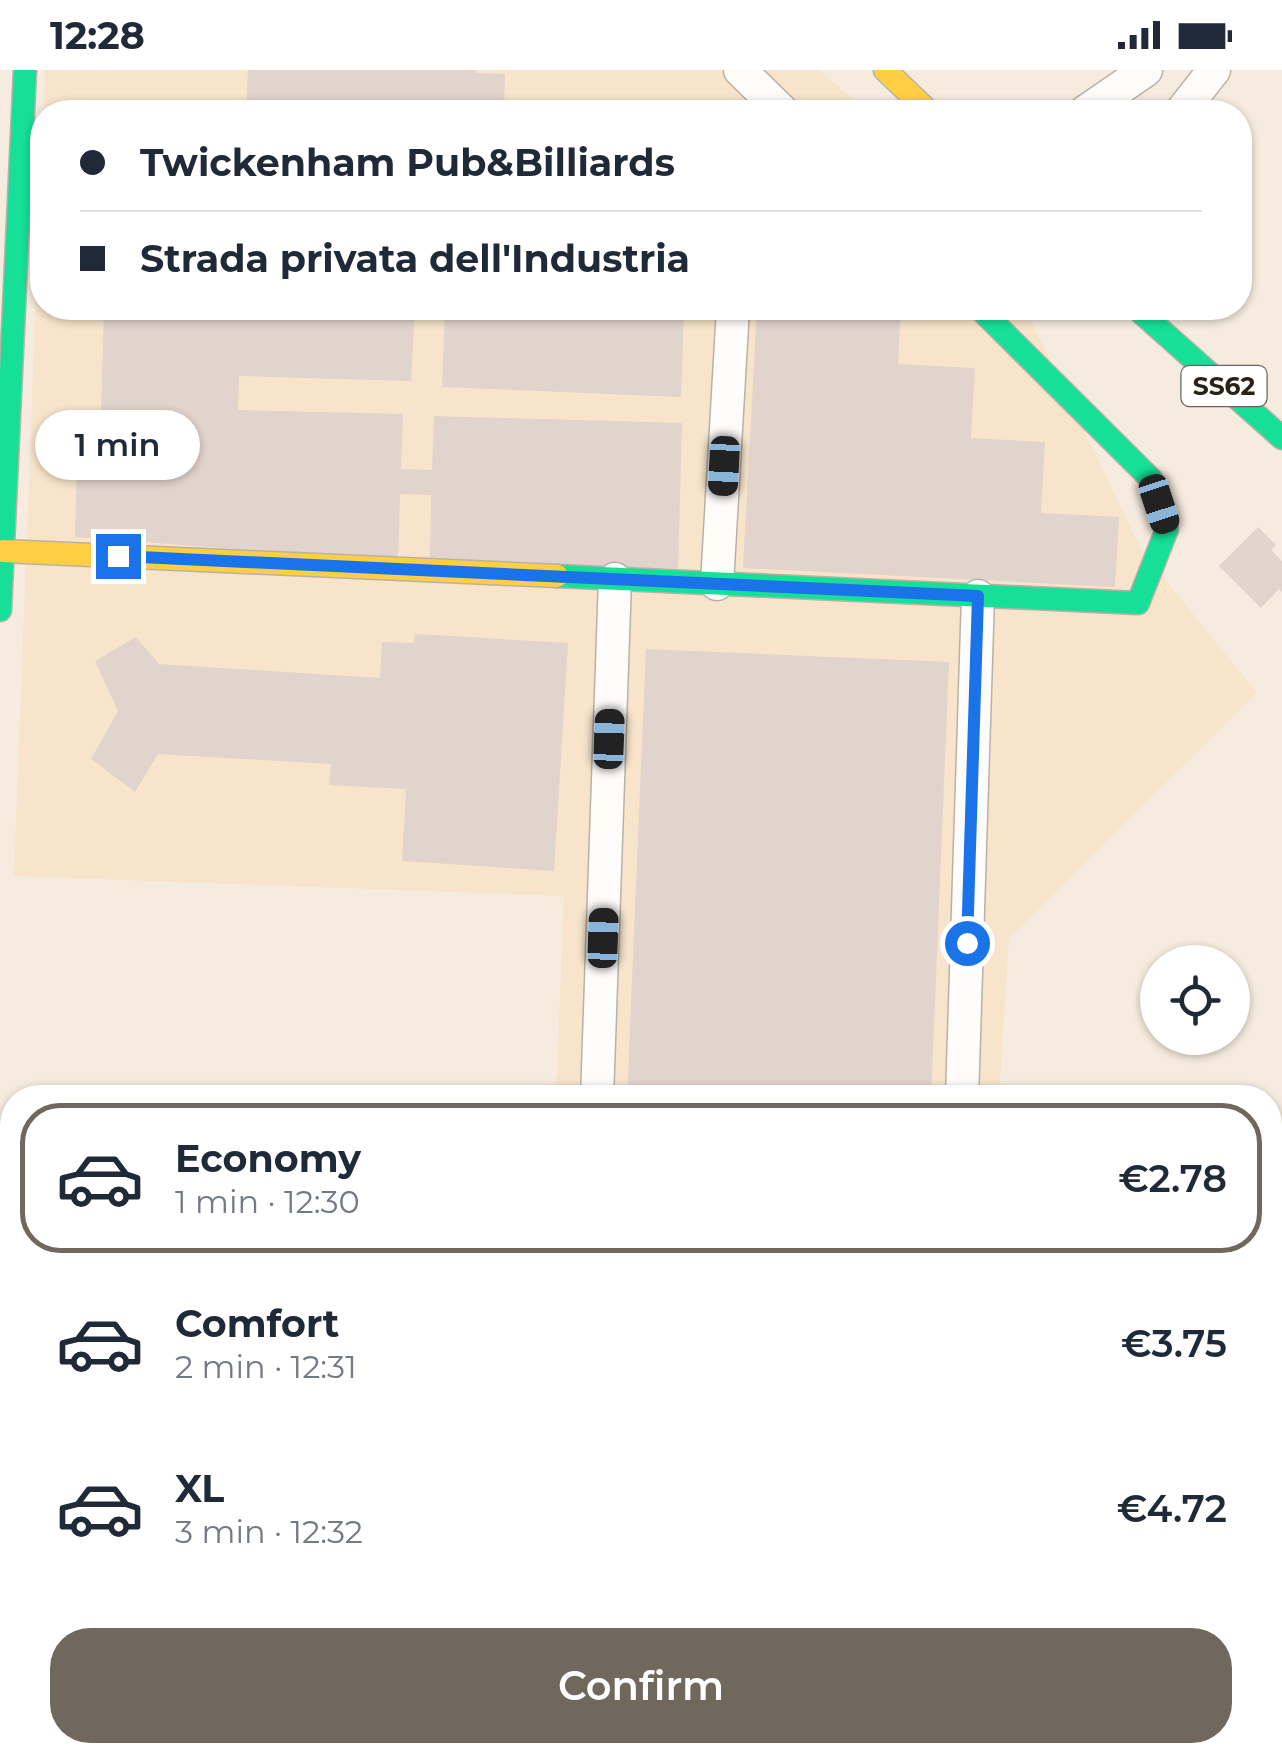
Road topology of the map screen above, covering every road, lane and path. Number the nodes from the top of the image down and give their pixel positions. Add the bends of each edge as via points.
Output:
1 (25, 70) edge
2 (884, 70) edge
3 (1146, 70) edge
4 (1214, 70) edge
5 (743, 73) edge
6 (744, 100) edge
7 (771, 100) edge
8 (916, 100) edge
9 (1102, 100) edge
10 (1190, 100) edge
11 (731, 320) edge
12 (991, 320) edge
13 (1161, 321) edge
14 (1282, 438) edge
15 (3, 551) junction
16 (614, 579) junction
17 (717, 584) junction
18 (978, 596) junction
19 (0, 610) edge
20 (597, 1085) edge
21 (962, 1085) edge

1 - 15 street
2 - 8 street
3 - 9 street
4 - 10 street
5 - 6 street
5 - 7 street
11 - 17 street
12 - 18 street via 1151,479 1167,529 1138,603
13 - 14 street, SS62
15 - 16 street
15 - 19 street
16 - 17 street
16 - 20 street
17 - 18 street
18 - 21 street

